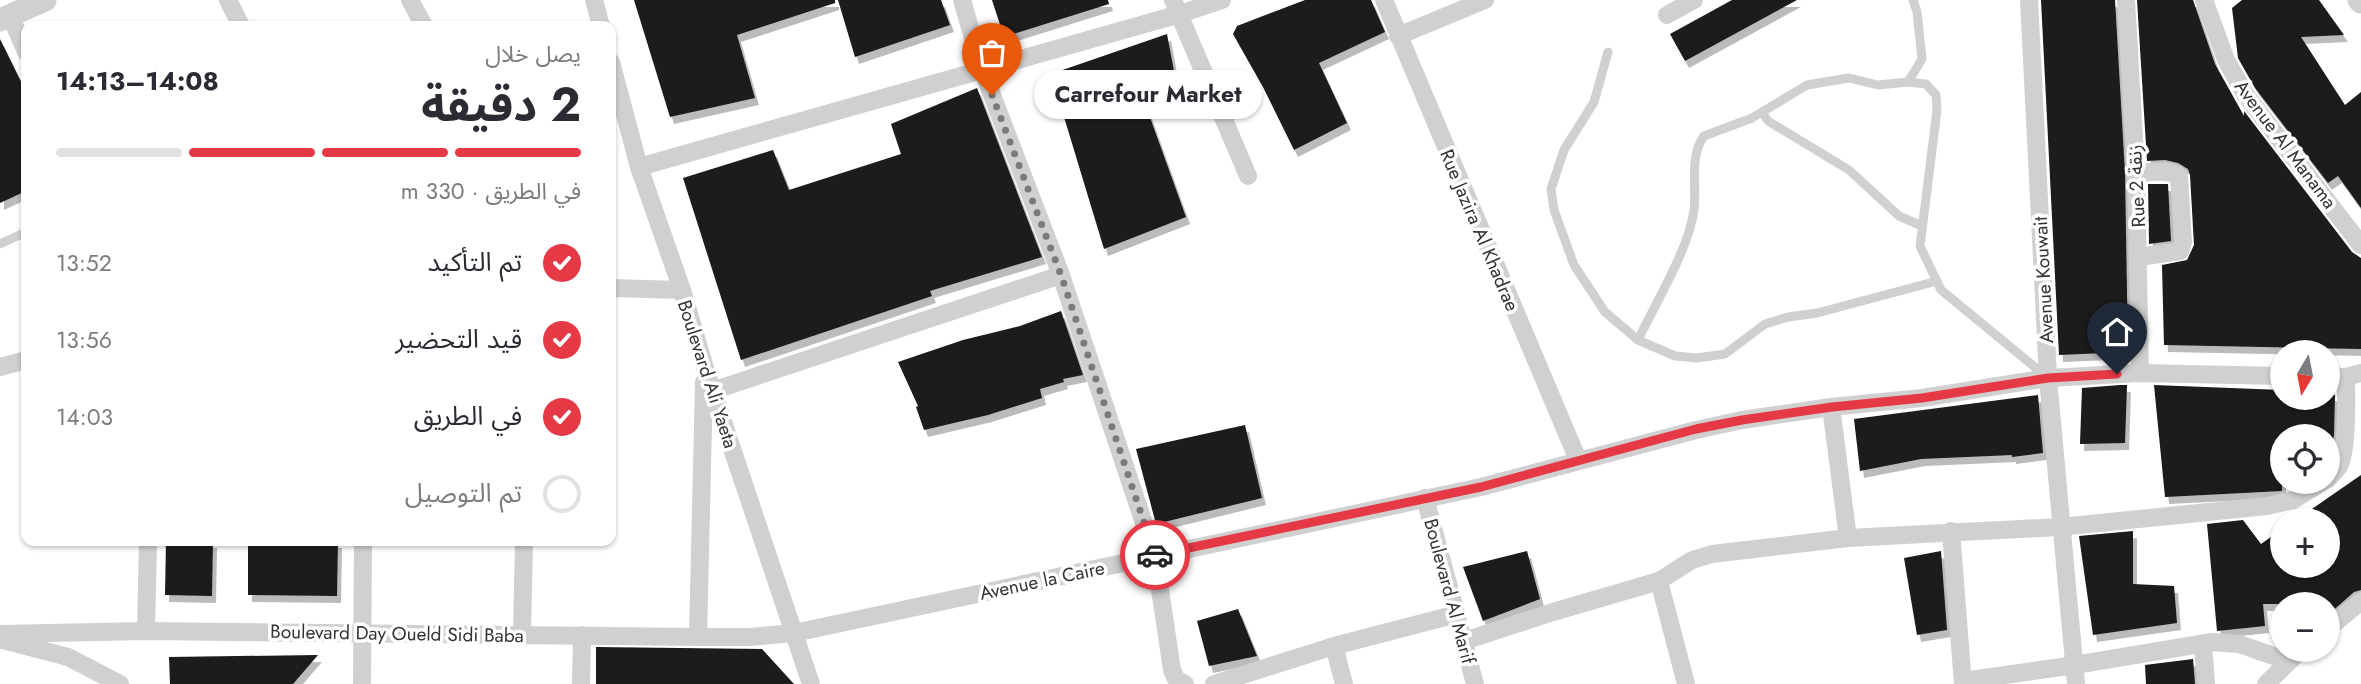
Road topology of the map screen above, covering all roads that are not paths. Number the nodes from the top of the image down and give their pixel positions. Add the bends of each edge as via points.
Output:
1 (228, 0) edge
2 (410, 0) edge
3 (594, 0) edge
4 (962, 0) edge
5 (1222, 0) edge
6 (1384, 0) edge
7 (1485, 0) edge
8 (1694, 0) edge
9 (1913, 0) edge
10 (2029, 0) edge
11 (2126, 0) edge
12 (2204, 0) edge
13 (43, 1) edge
14 (1177, 7) edge
15 (1667, 15) dead end
16 (5, 17) edge
17 (238, 21) edge
18 (421, 21) edge
19 (600, 21) edge
20 (1398, 36) junction
21 (21, 44) edge
22 (1608, 52) dead end
23 (982, 69) junction
24 (616, 81) edge
25 (1908, 82) junction
26 (1762, 112) junction
27 (639, 167) junction
28 (2136, 173) junction
29 (1248, 176) dead end
30 (1922, 226) junction
31 (21, 234) edge
32 (0, 243) edge
33 (2361, 245) edge
34 (2139, 257) junction
35 (1061, 275) junction
36 (1937, 281) junction
37 (616, 288) edge
38 (682, 290) junction
39 (1638, 340) junction
40 (21, 361) edge
41 (0, 367) edge
42 (705, 368) junction
43 (2140, 373) junction
44 (2345, 375) edge
45 (2270, 376) edge
46 (2048, 378) junction
47 (712, 391) junction
48 (1832, 407) junction
49 (1578, 460) junction
50 (2340, 463) edge
51 (2304, 494) edge
52 (1425, 498) junction
53 (2060, 527) junction
54 (1951, 531) junction
55 (1848, 538) junction
56 (148, 546) edge
57 (363, 546) edge
58 (524, 546) edge
59 (1155, 556) junction
60 (1659, 582) junction
61 (2361, 601) edge
62 (1457, 614) junction
63 (2340, 619) edge
64 (146, 631) junction
65 (362, 633) junction
66 (522, 634) junction
67 (582, 635) junction
68 (0, 636) edge
69 (698, 637) junction
70 (796, 638) junction
71 (1464, 641) junction
72 (2203, 644) junction
73 (1334, 646) junction
74 (2270, 651) edge
75 (2288, 662) edge
76 (2076, 665) junction
77 (1255, 678) edge
78 (1179, 682) edge
79 (1963, 682) edge
80 (120, 684) edge
81 (362, 684) edge
82 (582, 684) edge
83 (797, 684) edge
84 (811, 684) edge
85 (1214, 684) edge
86 (1344, 684) edge
87 (1475, 684) edge
88 (1686, 684) edge
89 (2076, 684) edge
90 (2206, 684) edge
91 (2266, 684) edge

1 - 17 street
2 - 18 street
3 - 19 street
4 - 23 street
5 - 14 street
6 - 20 street, Rue Jazira Al Khadrae
7 - 20 street
8 - 15 street
9 - 25 lane via 1922,59
10 - 46 street, Avenue Kouwait
11 - 28 street, Rue 2 زنقة
12 - 33 street, Avenue Al Manama via 2226,60 2245,94
13 - 16 street
14 - 23 street
14 - 29 street
16 - 21 street
20 - 49 street, Rue Jazira Al Khadrae
22 - 39 lane via 1594,102 1564,150 1551,188 1574,265 1605,313
23 - 27 street
23 - 35 street
24 - 27 street, Boulevard Ali Yaeta
25 - 26 lane via 1878,85 1849,78 1807,86
25 - 30 lane via 1926,84 1936,95
26 - 30 lane via 1769,121 1849,170 1899,216
26 - 39 lane via 1704,136 1699,143 1692,223
27 - 38 street, Boulevard Ali Yaeta
28 - 34 street, Rue 2 زنقة
28 - 34 street via 2174,172 2179,176 2183,242 2180,251
30 - 36 lane via 1920,246
31 - 32 lane
34 - 43 street, Rue 2 زنقة
35 - 47 street
35 - 59 street
36 - 39 lane via 1765,324 1724,354 1675,356
36 - 46 lane via 1941,290
37 - 38 street
38 - 42 street, Boulevard Ali Yaeta
40 - 41 street
42 - 47 street, Boulevard Ali Yaeta
42 - 69 street
43 - 45 street, Avenue la Caire
43 - 46 street, Avenue la Caire
44 - 50 street
46 - 48 street, Avenue la Caire
46 - 53 street, Avenue Kouwait
47 - 70 street, Boulevard Ali Yaeta
48 - 49 street, Avenue la Caire via 1696,429
48 - 55 street
49 - 52 street, Avenue la Caire
51 - 53 street via 2282,504
52 - 59 street, Avenue la Caire
52 - 62 street, Boulevard Al Marif
53 - 54 street
53 - 76 street, Avenue Kouwait
54 - 55 street
54 - 79 street
55 - 60 street via 1712,554 1692,560
56 - 64 street
57 - 65 street
58 - 66 street
59 - 70 street, Avenue la Caire
59 - 78 street via 1172,670
60 - 71 street
60 - 88 street
61 - 63 street
62 - 71 street, Boulevard Al Marif
62 - 73 street
64 - 65 street, Boulevard Day Oueld Sidi Baba
64 - 68 street, Boulevard Day Oueld Sidi Baba
65 - 66 street, Boulevard Day Oueld Sidi Baba
65 - 81 street
66 - 67 street, Boulevard Day Oueld Sidi Baba
67 - 69 street, Boulevard Day Oueld Sidi Baba
67 - 82 street
68 - 80 street via 68,657
69 - 70 street, Boulevard Day Oueld Sidi Baba
70 - 83 street
70 - 84 street, Boulevard Ali Yaeta
71 - 87 street, Boulevard Al Marif
72 - 74 street via 2226,642
72 - 76 street
72 - 90 street
73 - 77 street
73 - 86 street
75 - 91 street
76 - 79 street
76 - 89 street, Avenue Kouwait
77 - 85 street

